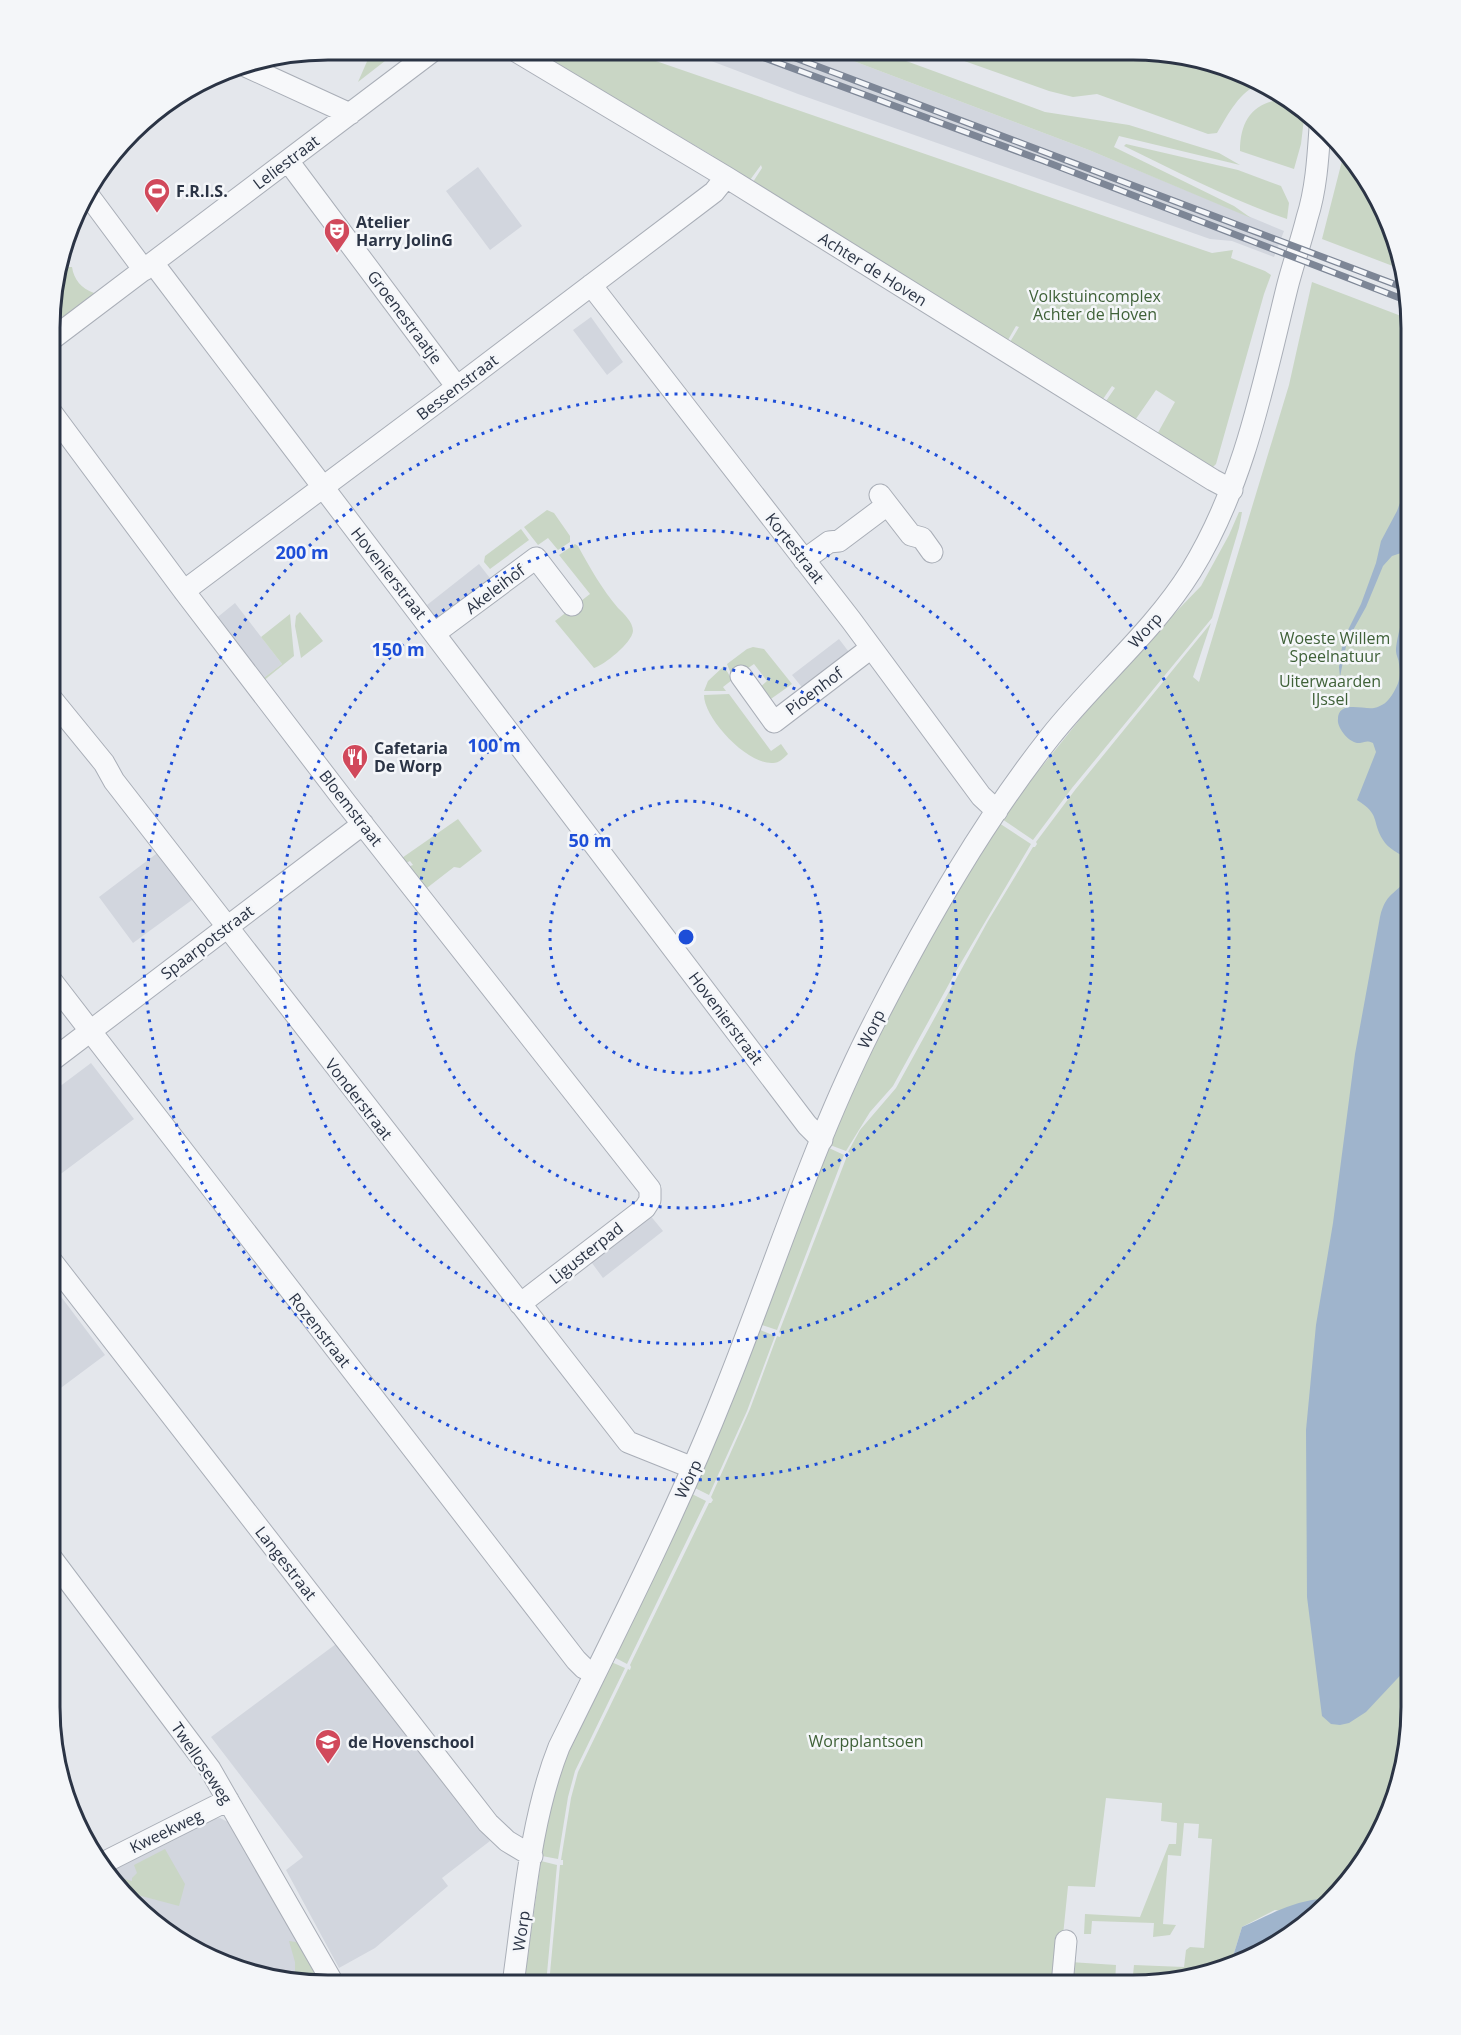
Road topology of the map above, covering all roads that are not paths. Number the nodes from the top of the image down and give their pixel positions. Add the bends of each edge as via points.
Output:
1 (421, 60) edge
2 (531, 60) edge
3 (255, 70) edge
4 (350, 114) junction
5 (1318, 135) edge
6 (288, 161) junction
7 (726, 177) junction
8 (93, 200) edge
9 (149, 266) junction
10 (591, 285) junction
11 (60, 333) edge
12 (457, 387) junction
13 (60, 424) edge
14 (322, 487) junction
15 (1233, 490) junction
16 (932, 552) dead end
17 (804, 560) junction
18 (184, 591) junction
19 (572, 605) dead end
20 (435, 633) junction
21 (871, 648) junction
22 (741, 676) dead end
23 (60, 709) edge
24 (997, 811) junction
25 (363, 824) junction
26 (226, 927) junction
27 (60, 992) edge
28 (90, 1031) junction
29 (60, 1053) edge
30 (822, 1140) junction
31 (651, 1200) joint
32 (60, 1272) edge
33 (520, 1304) junction
34 (693, 1468) junction
35 (60, 1569) edge
36 (595, 1673) junction
37 (228, 1800) junction
38 (532, 1856) junction
39 (108, 1860) edge
40 (1066, 1941) dead end
41 (328, 1975) edge
42 (514, 1975) edge
43 (1063, 1975) edge

1 - 4 street, Leliestraat
2 - 7 street, Achter de Hoven
3 - 4 street
4 - 6 street, Leliestraat
5 - 15 street, Worp via 1308,184 1308,218
6 - 9 street, Leliestraat
6 - 12 street, Groenestraatje
7 - 10 street, Bessenstraat via 714,192
7 - 15 street, Achter de Hoven
8 - 9 street, Hovenierstraat
9 - 11 street, Leliestraat
9 - 14 street, Hovenierstraat
10 - 12 street, Bessenstraat
10 - 17 street, Kortestraat
12 - 14 street, Bessenstraat
13 - 18 street, Bloemstraat
14 - 18 street, Bessenstraat
14 - 20 street, Hovenierstraat
15 - 24 street, Worp via 1176,595 1052,734
16 - 17 street via 922,538 910,535 884,499 839,541 829,542
17 - 21 street, Kortestraat
18 - 25 street, Bloemstraat
19 - 20 street, Akeleihof via 536,558
20 - 30 street, Hovenierstraat
21 - 22 street, Pioenhof via 774,722
21 - 24 street, Kortestraat via 981,796
23 - 26 street, Vonderstraat
24 - 30 street, Worp via 929,919 880,1011
25 - 26 street, Spaarpotstraat
25 - 31 street, Bloemstraat via 647,1186
26 - 28 street, Spaarpotstraat
26 - 33 street, Vonderstraat
27 - 28 street, Rozenstraat
28 - 29 street, Spaarpotstraat
28 - 36 street, Rozenstraat via 576,1660
30 - 34 street, Worp
31 - 33 street, Ligusterpad
32 - 38 street, Langestraat via 488,1823
33 - 34 street, Vonderstraat via 628,1442
34 - 36 street, Worp
35 - 37 street, Twelloseweg via 210,1769
36 - 38 street, Worp via 549,1771
37 - 39 street, Kweekweg
37 - 41 street, Twelloseweg
38 - 42 street, Worp
40 - 43 street

